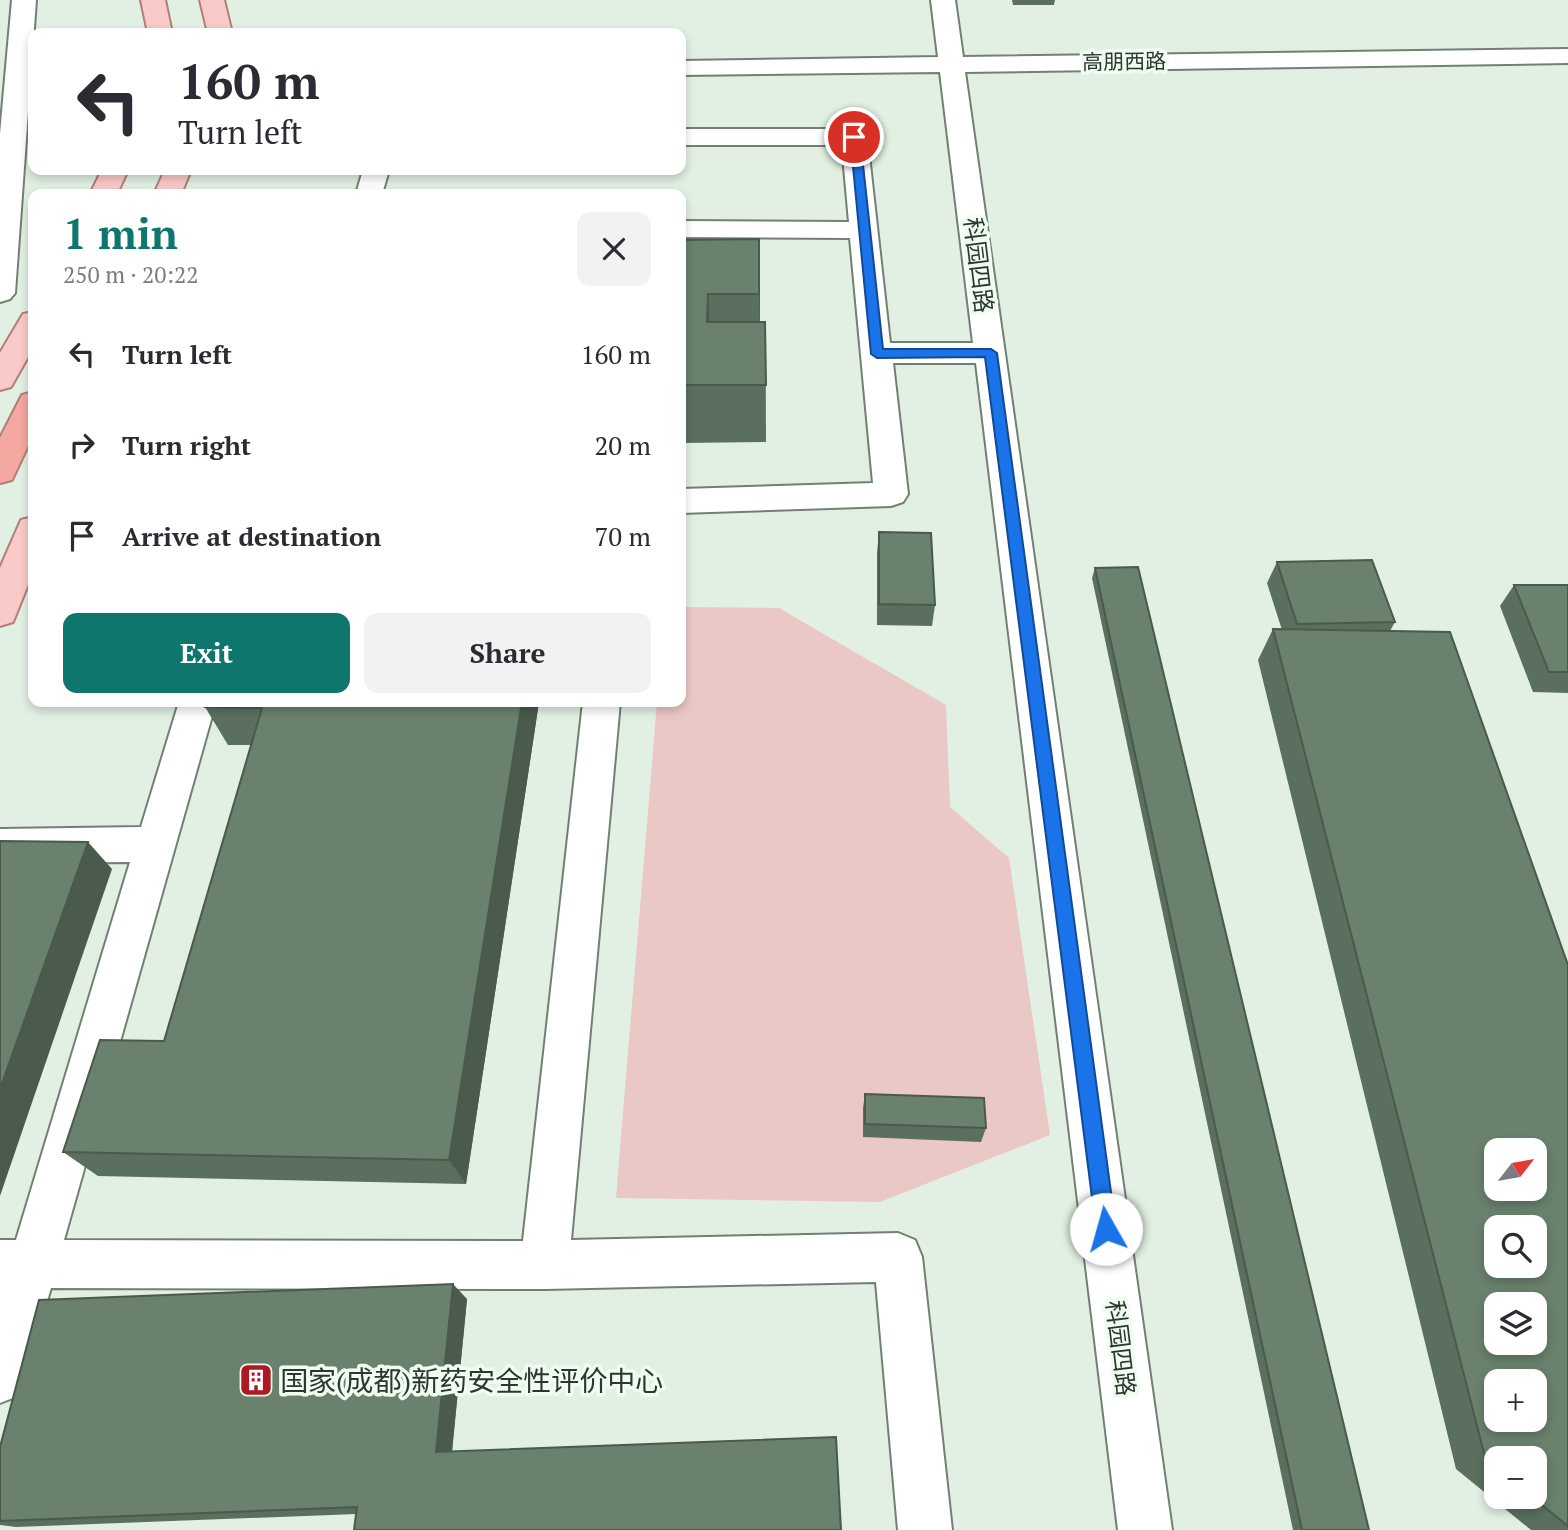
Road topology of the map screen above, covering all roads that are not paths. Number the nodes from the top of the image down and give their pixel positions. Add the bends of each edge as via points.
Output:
1 (24, 0) edge
2 (153, 0) edge
3 (212, 0) edge
4 (943, 0) edge
5 (159, 28) edge
6 (219, 28) edge
7 (1568, 37) edge
8 (686, 47) edge
9 (951, 53) junction
10 (1568, 56) edge
11 (686, 68) edge
12 (686, 138) edge
13 (686, 229) edge
14 (865, 230) junction
15 (0, 293) edge
16 (28, 330) edge
17 (991, 353) junction
18 (877, 354) junction
19 (0, 380) edge
20 (28, 413) edge
21 (0, 472) edge
22 (686, 501) edge
23 (28, 542) edge
24 (0, 612) edge
25 (196, 707) edge
26 (601, 707) edge
27 (155, 844) junction
28 (0, 846) edge
29 (16, 1264) edge
30 (545, 1265) junction
31 (0, 1378) edge
32 (925, 1530) edge
33 (1145, 1530) edge

1 - 15 street
2 - 5 main road
3 - 6 main road
4 - 9 street, 科园四路
7 - 9 street, 高朋西路
8 - 9 street, 高朋西路
9 - 10 street, 高朋西路
9 - 11 street, 高朋西路
9 - 17 street, 科园四路
12 - 14 street via 854,137
13 - 14 street
14 - 18 street
16 - 19 main road
17 - 18 street
17 - 33 street, 科园四路
18 - 22 street via 891,494
20 - 21 highway
23 - 24 main road
25 - 27 street
26 - 30 street
27 - 28 street
27 - 29 street
29 - 30 street
29 - 31 street
30 - 32 street via 898,1257

